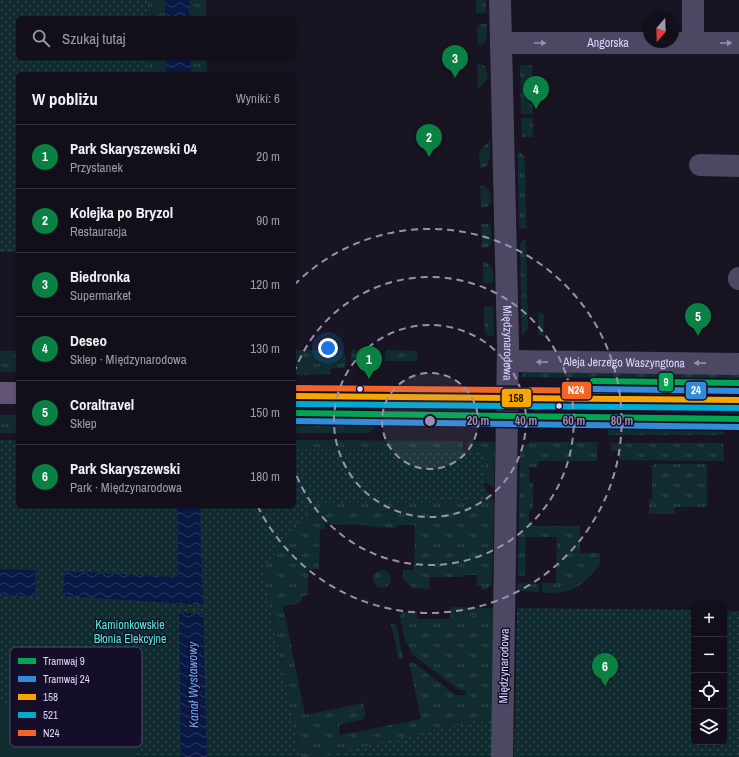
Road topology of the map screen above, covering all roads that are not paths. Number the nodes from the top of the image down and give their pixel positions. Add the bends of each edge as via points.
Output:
1 (500, 0) edge
2 (693, 0) edge
3 (693, 42) junction
4 (501, 43) junction
5 (739, 43) edge
6 (700, 165) dead end
7 (739, 166) edge
8 (508, 361) junction
9 (739, 364) edge
10 (0, 393) edge
11 (16, 393) edge
12 (296, 396) edge
13 (508, 398) junction
14 (739, 400) edge
15 (502, 757) edge

1 - 4 street, Międzynarodowa
2 - 3 street
4 -> 3 street, Angorska
3 -> 5 street, Angorska
4 - 8 street, Międzynarodowa
6 - 7 street
9 -> 8 street, Aleja Jerzego Waszyngtona
8 - 13 street, Międzynarodowa
10 - 11 main road
12 - 13 main road
13 - 14 main road
13 - 15 street, Międzynarodowa

